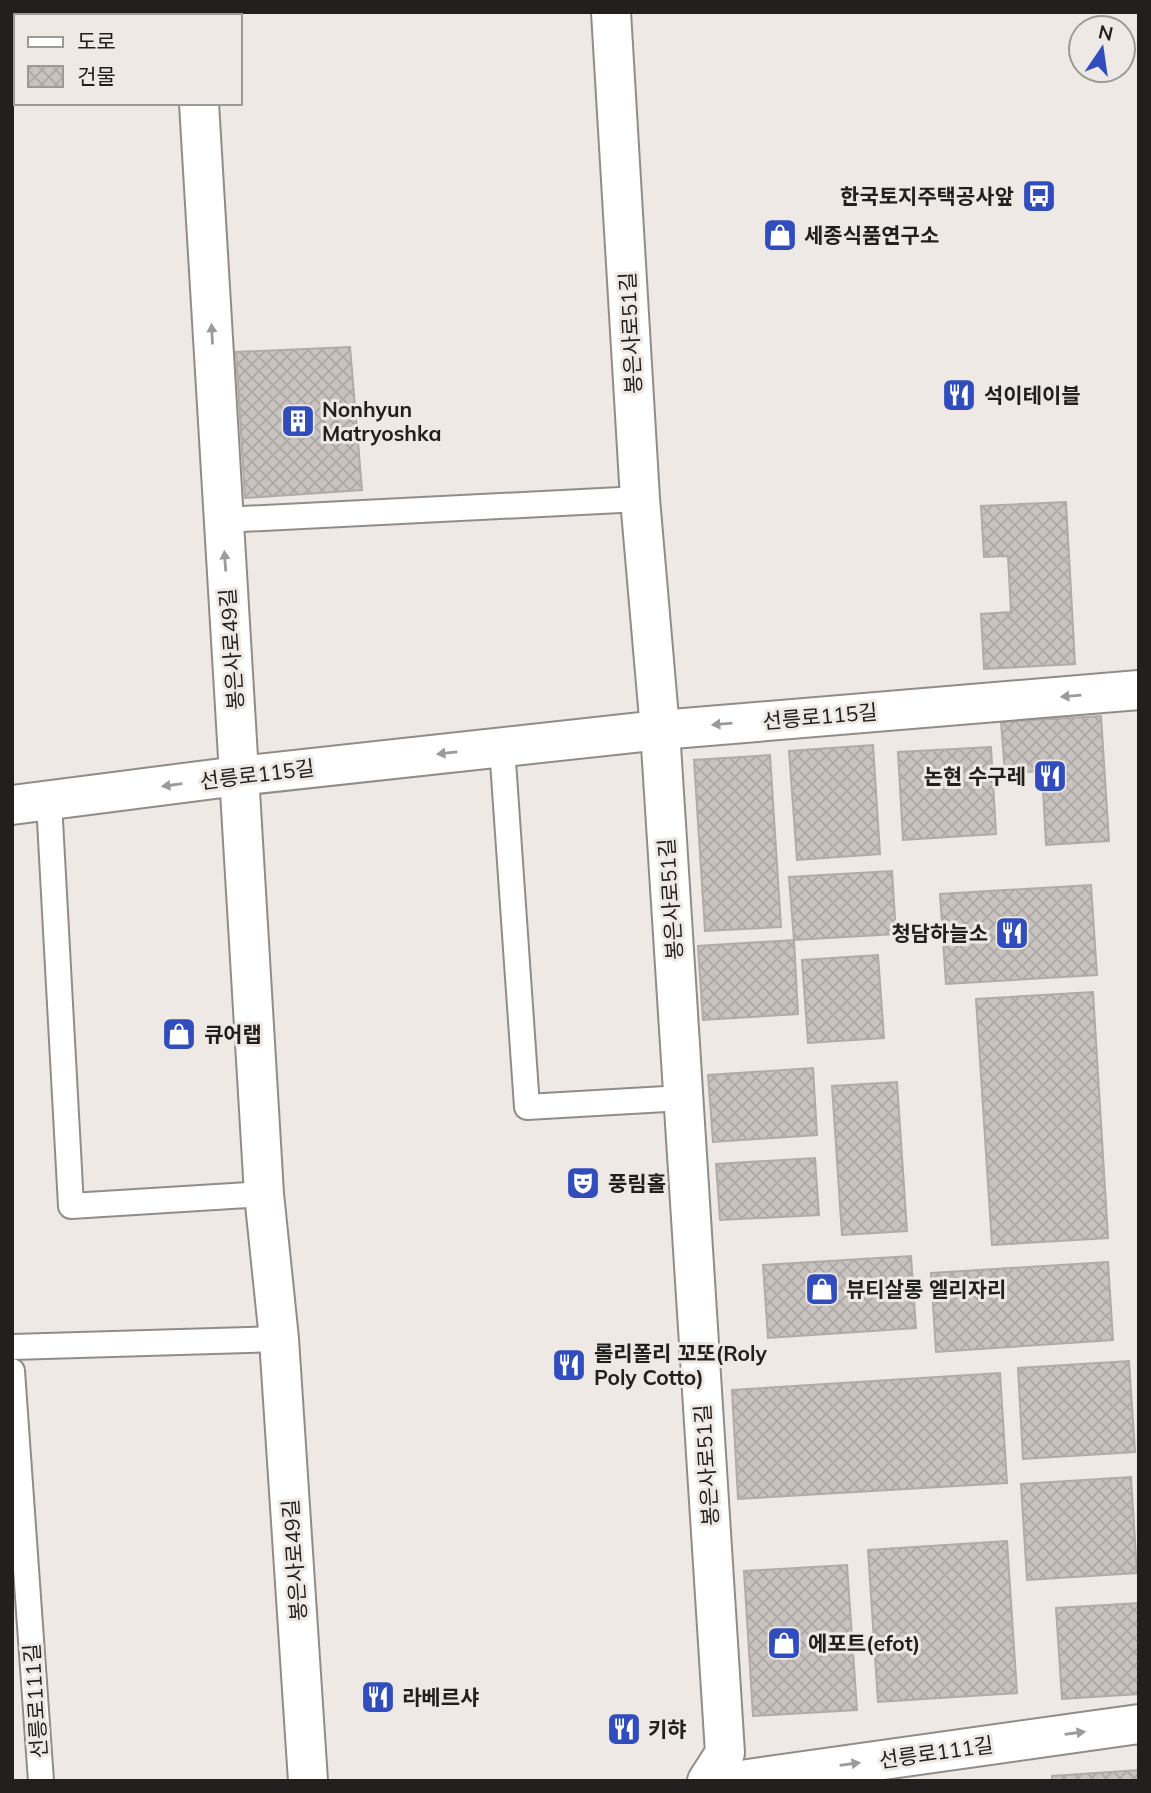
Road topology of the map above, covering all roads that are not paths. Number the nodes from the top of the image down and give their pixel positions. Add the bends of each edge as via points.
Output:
1 (611, 12) edge
2 (199, 105) edge
3 (640, 499) junction
4 (223, 520) junction
5 (1139, 690) edge
6 (660, 730) junction
7 (502, 747) junction
8 (239, 776) junction
9 (30, 804) edge
10 (683, 1098) junction
11 (264, 1194) junction
12 (279, 1339) junction
13 (12, 1348) edge
14 (12, 1371) edge
15 (1139, 1724) edge
16 (41, 1781) edge
17 (308, 1781) edge
18 (707, 1781) edge
19 (734, 1781) edge

1 - 3 street, 봉은사로51길
4 -> 2 street, 봉은사로49길
3 - 4 lane
3 - 6 street, 봉은사로51길
8 -> 4 street, 봉은사로49길
5 -> 6 street, 선릉로115길
6 - 7 street, 선릉로115길
6 - 10 street, 봉은사로51길
7 -> 8 street, 선릉로115길
7 - 10 lane via 527,1107
8 -> 9 street, 선릉로115길
8 - 11 street, 봉은사로49길
9 - 11 lane via 71,1206
10 - 18 street, 봉은사로51길 via 724,1753
11 - 12 street, 봉은사로49길
12 - 13 lane
12 - 17 street, 봉은사로49길
14 - 16 lane, 선릉로111길
19 -> 15 street, 선릉로111길

